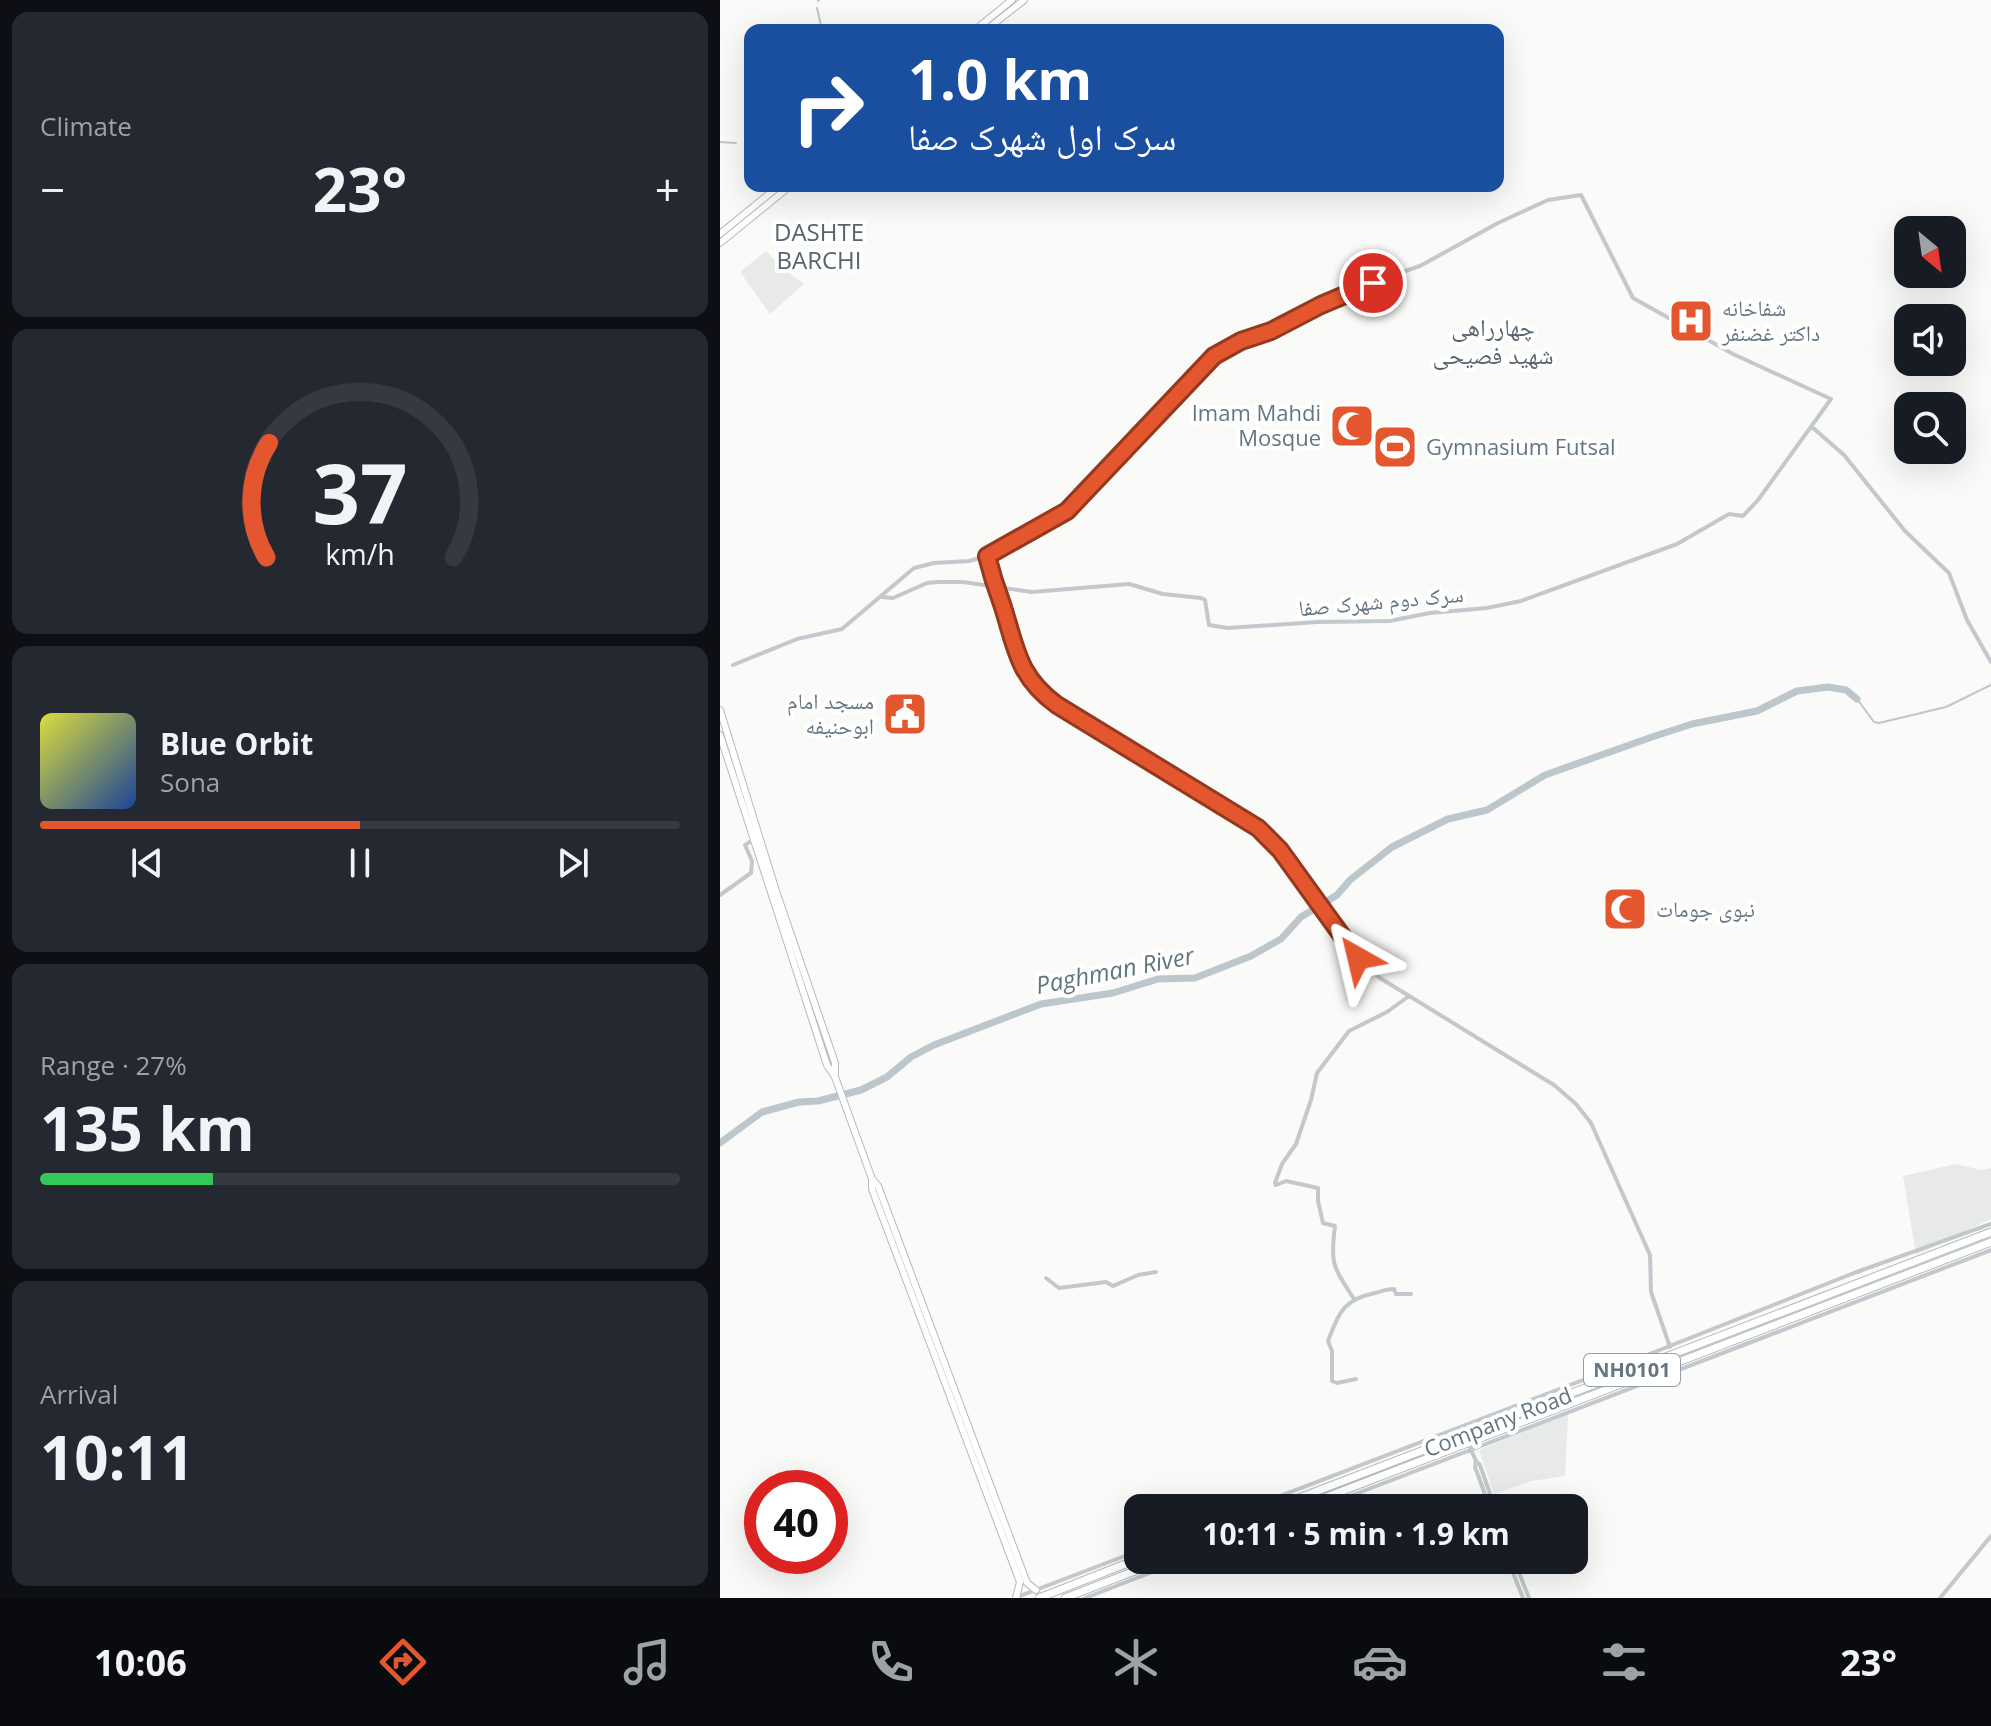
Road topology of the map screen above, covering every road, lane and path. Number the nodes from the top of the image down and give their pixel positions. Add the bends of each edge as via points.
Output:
1 (1012, 0) edge
2 (1024, 0) edge
3 (982, 24) edge
4 (994, 24) edge
5 (772, 192) edge
6 (783, 192) edge
7 (720, 234) edge
8 (720, 243) edge
9 (1812, 427) junction
10 (987, 556) junction
11 (995, 586) junction
12 (882, 597) junction
13 (1991, 662) edge
14 (733, 665) dead end
15 (720, 710) edge
16 (720, 735) edge
17 (753, 840) junction
18 (720, 895) edge
19 (1409, 996) junction
20 (835, 1077) junction
21 (1991, 1224) edge
22 (1991, 1232) edge
23 (1991, 1242) edge
24 (1991, 1250) edge
25 (1156, 1272) dead end
26 (1854, 1273) junction
27 (1046, 1278) dead end
28 (1858, 1283) junction
29 (1411, 1294) dead end
30 (1354, 1299) junction
31 (1670, 1347) junction
32 (1356, 1379) dead end
33 (950, 1387) junction
34 (1466, 1439) junction
35 (1293, 1494) edge
36 (1312, 1494) edge
37 (1332, 1494) edge
38 (1349, 1494) edge
39 (1486, 1494) edge
40 (1991, 1536) edge
41 (1124, 1557) edge
42 (1124, 1564) edge
43 (1127, 1574) edge
44 (1147, 1574) edge
45 (1517, 1574) edge
46 (1034, 1595) edge
47 (1016, 1598) edge
48 (1065, 1598) edge
49 (1085, 1598) edge
50 (1526, 1598) edge
51 (1940, 1598) edge

1 - 3 main road
2 - 4 main road
5 - 7 main road
6 - 8 main road
9 - 10 street, سرک دوم شهرک صفا via 1830,398 1733,354 1633,298 1581,195 1548,200 1420,266 1226,348 1067,511
9 - 11 street, سرک دوم شهرک صفا via 1743,516 1729,514 1677,544 1498,607 1389,621 1228,628 1209,625 1205,600 1129,584 1032,592
9 - 13 street via 1844,455 1905,531 1949,573
10 - 11 street
10 - 12 street via 914,568
11 - 12 street, سرک دوم شهرک صفا via 927,583 893,598
11 - 19 street via 1016,655 1041,694 1258,828 1362,962
12 - 14 street via 842,629 797,639
15 - 20 main road via 835,1063
16 - 17 main road
17 - 18 street via 745,845 751,873
17 - 20 main road
19 - 30 street via 1349,1031 1317,1073 1296,1144 1275,1183 1318,1188 1323,1223 1335,1226 1333,1264
19 - 31 street via 1554,1085 1587,1118 1650,1255 1651,1292
20 - 33 main road
21 - 26 street
22 - 28 highway, Company Road / NH0101
23 - 34 highway, Company Road / NH0101
24 - 34 street
25 - 27 street via 1113,1286 1106,1282 1059,1288
26 - 28 highway
26 - 31 street
28 - 34 highway, Company Road / NH0101
29 - 30 street via 1396,1294 1391,1288
30 - 32 street via 1341,1311 1328,1341 1332,1381
31 - 34 street
33 - 46 main road
33 - 47 main road via 1020,1582
34 - 35 street
34 - 36 highway, Company Road / NH0101
34 - 37 highway, Company Road / NH0101
34 - 38 street
34 - 39 street
40 - 51 street
41 - 46 street
42 - 46 highway
43 - 48 highway
44 - 49 street
45 - 50 street
46 - 47 street

